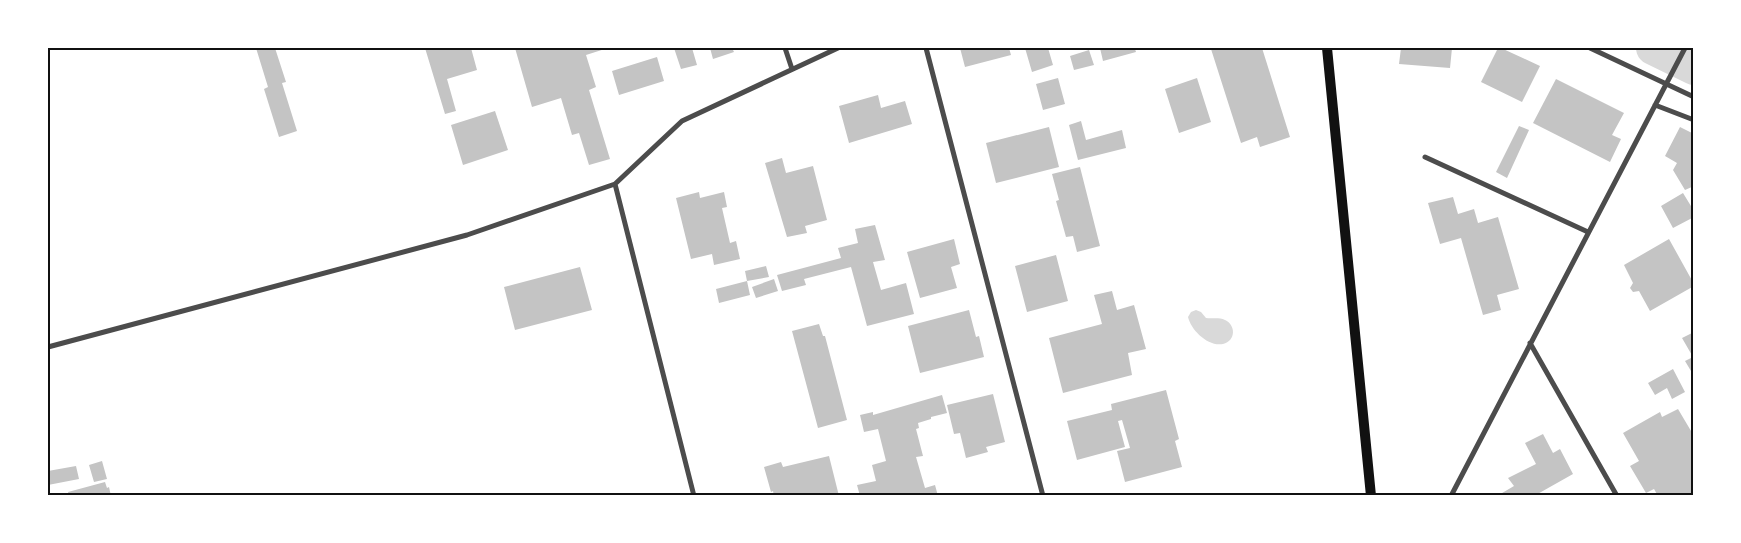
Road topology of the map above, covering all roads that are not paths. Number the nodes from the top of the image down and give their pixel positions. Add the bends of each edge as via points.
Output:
1 (785, 48) edge
2 (838, 48) edge
3 (926, 48) edge
4 (1327, 48) edge
5 (1590, 48) edge
6 (1685, 48) edge
7 (792, 69) junction
8 (1666, 83) junction
9 (1694, 97) edge
10 (1655, 105) junction
11 (1694, 120) edge
12 (1425, 157) dead end
13 (616, 184) junction
14 (1588, 232) junction
15 (1530, 343) junction
16 (48, 346) edge
17 (694, 496) edge
18 (1043, 496) edge
19 (1371, 496) edge
20 (1451, 496) edge
21 (1617, 496) edge

1 - 7 street
2 - 7 street
3 - 18 street
4 - 19 main road
5 - 8 street
6 - 8 street
7 - 13 street via 682,121
8 - 9 street
8 - 10 street
10 - 11 street
10 - 14 street
12 - 14 street
13 - 16 street via 467,235
13 - 17 street
14 - 15 street
15 - 20 street
15 - 21 street

